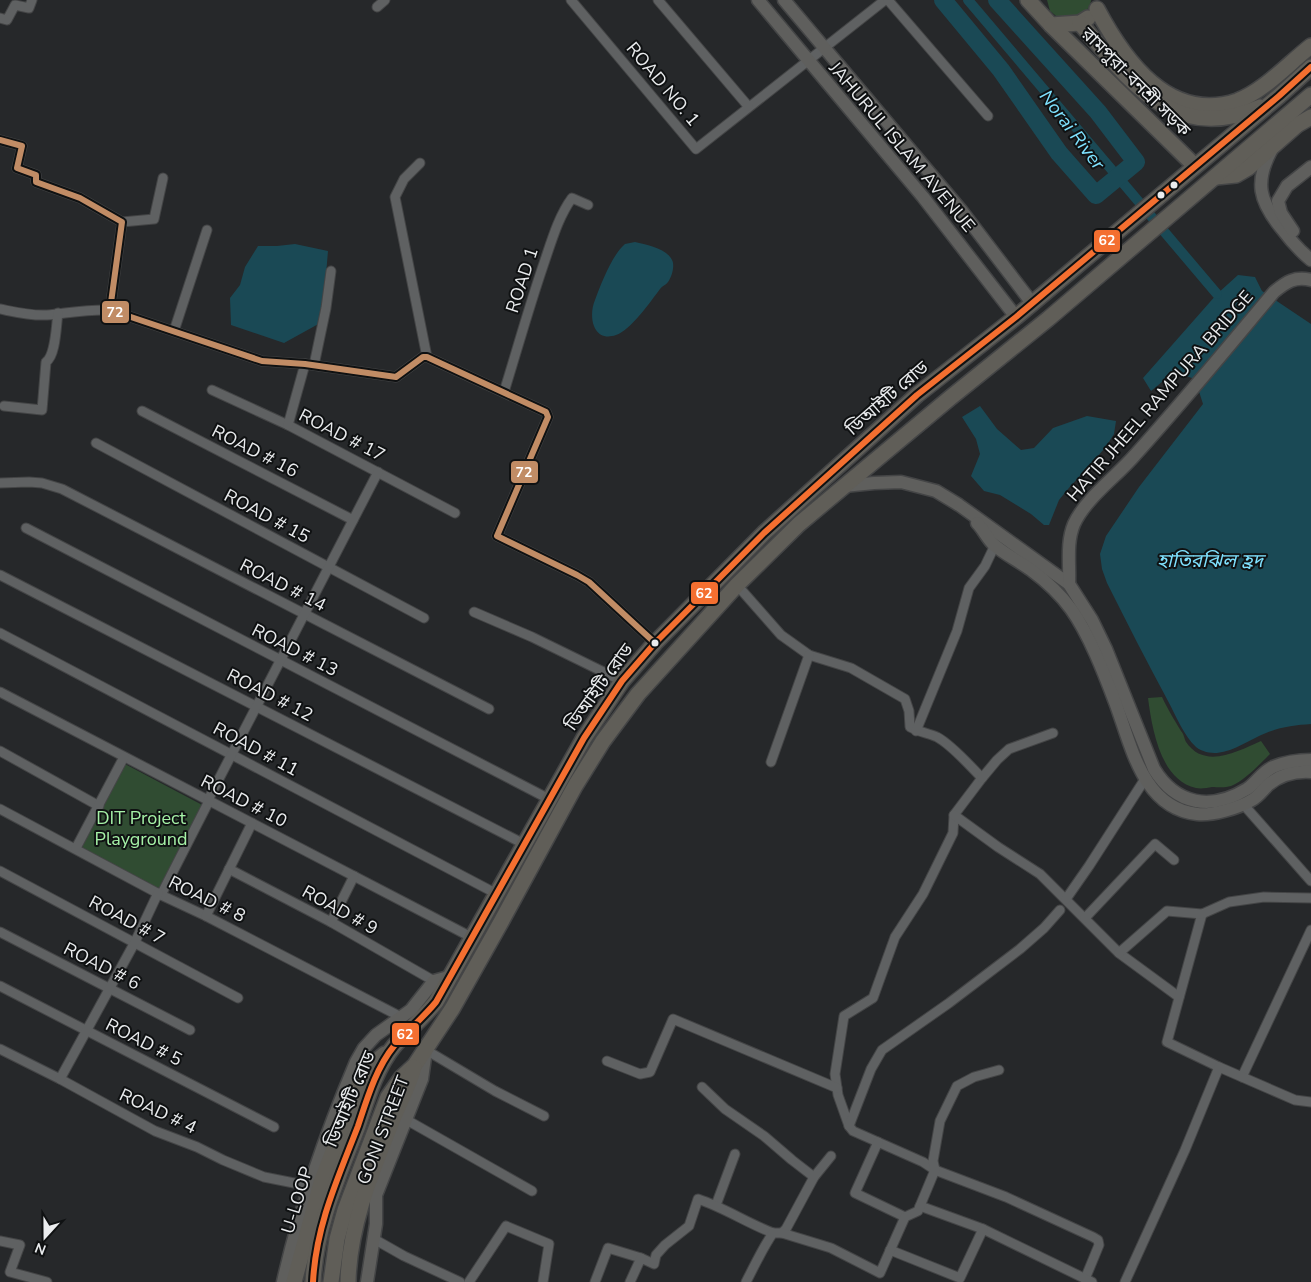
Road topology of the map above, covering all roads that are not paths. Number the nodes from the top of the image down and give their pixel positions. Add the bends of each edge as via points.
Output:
1 (32, 0) edge
2 (385, 0) edge
3 (571, 0) edge
4 (658, 0) edge
5 (758, 0) edge
6 (784, 0) edge
7 (886, 0) edge
8 (1028, 0) edge
9 (1097, 4) edge
10 (376, 7) dead end
11 (1046, 13) edge
12 (0, 18) edge
13 (1080, 23) junction
14 (1311, 46) edge
15 (824, 48) junction
16 (808, 60) junction
17 (1311, 67) edge
18 (1311, 95) edge
19 (1280, 96) junction
20 (867, 99) junction
21 (748, 106) junction
22 (852, 113) junction
23 (988, 116) dead end
24 (1311, 117) edge
25 (0, 140) edge
26 (1274, 144) junction
27 (420, 164) dead end
28 (1195, 166) junction
29 (1311, 167) edge
30 (1216, 177) junction
31 (163, 178) dead end
32 (938, 183) junction
33 (922, 197) junction
34 (588, 205) dead end
35 (961, 210) junction
36 (122, 222) junction
37 (944, 224) junction
38 (207, 230) dead end
39 (1311, 259) edge
40 (331, 271) dead end
41 (1015, 280) junction
42 (1311, 280) edge
43 (997, 293) junction
44 (1032, 303) junction
45 (0, 309) edge
46 (110, 310) junction
47 (58, 313) junction
48 (1016, 317) junction
49 (174, 331) junction
50 (427, 357) junction
51 (310, 364) junction
52 (212, 390) dead end
53 (504, 392) junction
54 (4, 406) dead end
55 (142, 411) dead end
56 (288, 425) junction
57 (96, 444) dead end
58 (378, 472) junction
59 (0, 483) edge
60 (844, 486) junction
61 (455, 513) dead end
62 (969, 513) junction
63 (353, 520) junction
64 (26, 528) dead end
65 (995, 545) junction
66 (328, 567) junction
67 (0, 575) edge
68 (1069, 584) junction
69 (737, 585) junction
70 (474, 612) dead end
71 (304, 614) junction
72 (424, 618) dead end
73 (0, 633) edge
74 (655, 643) junction
75 (809, 655) junction
76 (280, 660) junction
77 (622, 681) junction
78 (0, 692) edge
79 (256, 707) junction
80 (489, 709) dead end
81 (916, 731) junction
82 (1053, 733) dead end
83 (0, 751) edge
84 (232, 755) junction
85 (124, 757) junction
86 (1311, 760) edge
87 (770, 762) dead end
88 (1311, 772) edge
89 (982, 778) junction
90 (1145, 779) junction
91 (549, 800) junction
92 (209, 801) junction
93 (1244, 804) junction
94 (99, 806) junction
95 (0, 809) edge
96 (954, 815) junction
97 (252, 823) junction
98 (524, 844) junction
99 (76, 848) junction
100 (1174, 860) dead end
101 (229, 869) junction
102 (0, 871) edge
103 (354, 876) junction
104 (1311, 881) edge
105 (159, 894) junction
106 (497, 894) junction
107 (1311, 898) edge
108 (1066, 899) junction
109 (1060, 910) dead end
110 (1202, 914) junction
111 (206, 916) junction
112 (1085, 918) junction
113 (331, 922) junction
114 (1311, 930) edge
115 (0, 932) edge
116 (473, 938) junction
117 (135, 942) junction
118 (1119, 953) junction
119 (452, 976) junction
120 (434, 981) junction
121 (0, 986) edge
122 (109, 988) junction
123 (1179, 997) junction
124 (238, 998) dead end
125 (401, 1017) junction
126 (86, 1030) junction
127 (190, 1030) dead end
128 (394, 1046) junction
129 (0, 1049) edge
130 (426, 1050) junction
131 (607, 1062) dead end
132 (415, 1065) junction
133 (1219, 1066) junction
134 (999, 1070) dead end
135 (1242, 1077) junction
136 (60, 1079) junction
137 (702, 1087) dead end
138 (837, 1088) junction
139 (1311, 1102) edge
140 (544, 1116) dead end
141 (405, 1119) junction
142 (848, 1126) junction
143 (274, 1127) dead end
144 (878, 1142) junction
145 (735, 1154) dead end
146 (831, 1156) dead end
147 (935, 1170) junction
148 (814, 1177) junction
149 (309, 1186) junction
150 (532, 1191) dead end
151 (716, 1205) junction
152 (920, 1206) junction
153 (905, 1216) junction
154 (983, 1230) junction
155 (778, 1233) junction
156 (374, 1238) junction
157 (0, 1241) edge
158 (890, 1250) junction
159 (641, 1258) junction
160 (10, 1272) junction
161 (0, 1273) edge
162 (1088, 1281) edge
163 (47, 1282) edge
164 (283, 1282) edge
165 (294, 1282) edge
166 (313, 1282) edge
167 (331, 1282) edge
168 (348, 1282) edge
169 (367, 1282) edge
170 (461, 1282) edge
171 (469, 1282) edge
172 (542, 1282) edge
173 (595, 1282) edge
174 (630, 1282) edge
175 (746, 1282) edge
176 (1125, 1282) edge

1 - 12 street via 29,8 15,6 8,20
2 - 10 street
3 - 21 street, ROAD NO. 1 via 696,149
4 - 21 street
5 - 16 main road, JAHURUL ISLAM AVENUE
6 - 15 main road, JAHURUL ISLAM AVENUE
7 - 15 street, ROAD NO. 1
7 - 23 street
8 - 11 main road, রামপুরা-বনশ্রী সড়ক
9 - 13 main road via 1092,15
9 - 14 main road via 1114,41 1145,78 1179,100 1193,104 1220,105 1254,93
11 - 13 main road
11 - 28 main road, রামপুরা-বনশ্রী সড়ক
13 - 19 main road, রামপুরা-বনশ্রী সড়ক via 1146,93 1184,115 1203,119 1235,116
15 - 16 street, ROAD NO. 1
15 - 20 main road, JAHURUL ISLAM AVENUE
16 - 21 street, ROAD NO. 1
16 - 22 main road, JAHURUL ISLAM AVENUE
17 - 19 main road
18 - 30 main road, ডিআইটি রোড
19 - 28 main road, ডিআইটি রোড
20 - 22 main road
20 - 32 main road, JAHURUL ISLAM AVENUE
22 - 33 main road, JAHURUL ISLAM AVENUE
24 - 26 main road
25 - 36 street via 22,146 17,168 36,175 36,182 80,198
26 - 30 main road via 1236,175
26 - 39 main road via 1262,171 1264,201 1274,220
27 - 50 street via 404,179 395,197
28 - 44 main road, ডিআইটি রোড
29 - 39 main road via 1287,186 1278,201 1281,212
30 - 60 main road, ডিআইটি রোড
31 - 36 street via 154,220
32 - 33 main road
32 - 35 main road, JAHURUL ISLAM AVENUE
33 - 37 main road, JAHURUL ISLAM AVENUE
34 - 53 street, ROAD 1 via 572,198 564,212 530,304
35 - 37 main road
35 - 41 main road, JAHURUL ISLAM AVENUE
36 - 46 street
37 - 43 main road, JAHURUL ISLAM AVENUE
38 - 49 street
40 - 51 street via 326,308
41 - 43 main road
41 - 44 main road, JAHURUL ISLAM AVENUE
42 - 68 main road, HATIR JHEEL RAMPURA BRIDGE via 1291,279 1274,292 1180,405 1079,515 1073,526 1069,549
43 - 48 main road, JAHURUL ISLAM AVENUE
44 - 48 main road, ডিআইটি রোড
45 - 47 street via 27,314
46 - 47 street
46 - 49 street
47 - 54 street via 53,351 46,362 42,410
48 - 74 main road, ডিআইটি রোড via 917,395 807,493
49 - 51 street via 262,361
50 - 51 street via 396,377
50 - 53 street
51 - 56 street
52 - 56 street, ROAD # 17
53 - 74 street via 548,414 497,536 589,582
55 - 63 street, ROAD # 16
56 - 58 street, ROAD # 17
57 - 66 street, ROAD # 15
58 - 61 street, ROAD # 17
58 - 63 street
59 - 71 street, ROAD # 14 via 42,483 62,490
60 - 62 main road via 890,482 913,484 936,491
60 - 69 main road, ডিআইটি রোড
62 - 65 main road
62 - 68 main road
63 - 66 street
64 - 76 street, ROAD # 13
65 - 81 street via 986,566 969,588 957,631
65 - 90 main road via 1049,585 1075,614
66 - 71 street
66 - 72 street, ROAD # 15
67 - 79 street, ROAD # 12
68 - 86 main road via 1092,620 1146,752 1169,790 1196,802 1216,801 1248,788 1272,768
69 - 75 street via 781,635
69 - 130 main road, ডিআইটি রোড via 638,694 595,753 477,966
70 - 77 street
71 - 76 street
71 - 80 street, ROAD # 14
73 - 84 street, ROAD # 11
74 - 77 main road, ডিআইটি রোড
75 - 81 street via 851,668 905,699 910,727
75 - 87 street
76 - 79 street
76 - 91 street, ROAD # 13
77 - 91 main road, ডিআইটি রোড via 584,738
78 - 85 street, ROAD # 10
79 - 84 street
79 - 98 street, ROAD # 12
81 - 89 street via 938,738
82 - 89 street via 1009,749
83 - 94 street
84 - 92 street
84 - 106 street, ROAD # 11
85 - 92 street, ROAD # 10
85 - 94 street
88 - 93 main road via 1279,778 1255,799
89 - 96 street
90 - 93 main road via 1161,798 1198,815
90 - 108 street
91 - 98 main road, ডিআইটি রোড
92 - 97 street, ROAD # 10
92 - 105 street
93 - 104 street
94 - 99 street
95 - 99 street, ROAD # 8
96 - 108 street via 1040,874
96 - 138 street via 953,833 923,894 895,937 873,998 844,1016 835,1074
97 - 101 street
97 - 103 street, ROAD # 10
98 - 106 main road, ডিআইটি রোড
99 - 105 street, ROAD # 8
100 - 112 street via 1155,844
101 - 111 street
101 - 113 street, ROAD # 9
102 - 117 street, ROAD # 7
103 - 113 street
103 - 116 street, ROAD # 10
105 - 111 street, ROAD # 8
105 - 117 street
106 - 116 main road, ডিআইটি রোড
107 - 110 street via 1264,897 1229,902
108 - 112 street
109 - 142 street via 1020,949 882,1050
110 - 118 street via 1167,911
110 - 123 street
111 - 125 street, ROAD # 8
112 - 118 street
113 - 120 street, ROAD # 9
114 - 135 street
115 - 122 street, ROAD # 6
116 - 119 main road, ডিআইটি রোড
117 - 122 street
117 - 124 street, ROAD # 7
118 - 123 street
119 - 120 main road
119 - 128 main road, ডিআইটি রোড via 427,1012
120 - 125 main road
121 - 126 street, ROAD # 5
122 - 126 street
122 - 127 street, ROAD # 6
123 - 133 street via 1167,1042
125 - 149 main road via 376,1035 356,1062
126 - 136 street
126 - 143 street, ROAD # 5
128 - 165 main road, U-LOOP via 363,1076 321,1182
128 - 166 main road, ডিআইটি রোড via 376,1078 327,1204
129 - 136 street, ROAD # 4
130 - 132 main road, ডিআইটি রোড
130 - 140 street
130 - 141 main road, GONI STREET via 422,1079
131 - 138 street via 640,1074 650,1072 673,1019
132 - 167 main road, ডিআইটি রোড via 395,1085 380,1115 342,1217
132 - 168 main road via 362,1206 350,1250
133 - 135 street
133 - 176 street
134 - 147 street via 957,1086 940,1122 933,1161
135 - 139 street via 1295,1100
136 - 149 street, ROAD # 4 via 155,1131 264,1177
137 - 148 street via 725,1109
138 - 142 street
141 - 150 street
141 - 156 main road, GONI STREET via 376,1195
142 - 144 street
144 - 147 street
144 - 153 street via 855,1193
145 - 151 street
146 - 148 street
147 - 152 street
147 - 162 street via 1006,1197 1098,1240
148 - 155 street via 786,1229
149 - 164 main road
151 - 155 street via 751,1225
151 - 159 street via 698,1199 689,1226 665,1245 656,1255 654,1264
152 - 153 street via 918,1211
152 - 154 street
153 - 158 street
154 - 158 street via 960,1278
154 - 162 street
155 - 158 street via 832,1248 880,1273
155 - 175 street via 761,1251
156 - 169 main road, GONI STREET
156 - 170 street via 404,1256
157 - 160 street via 20,1245
159 - 173 street via 608,1248
159 - 174 street
160 - 161 street
160 - 163 street
171 - 172 street via 506,1226 549,1244

